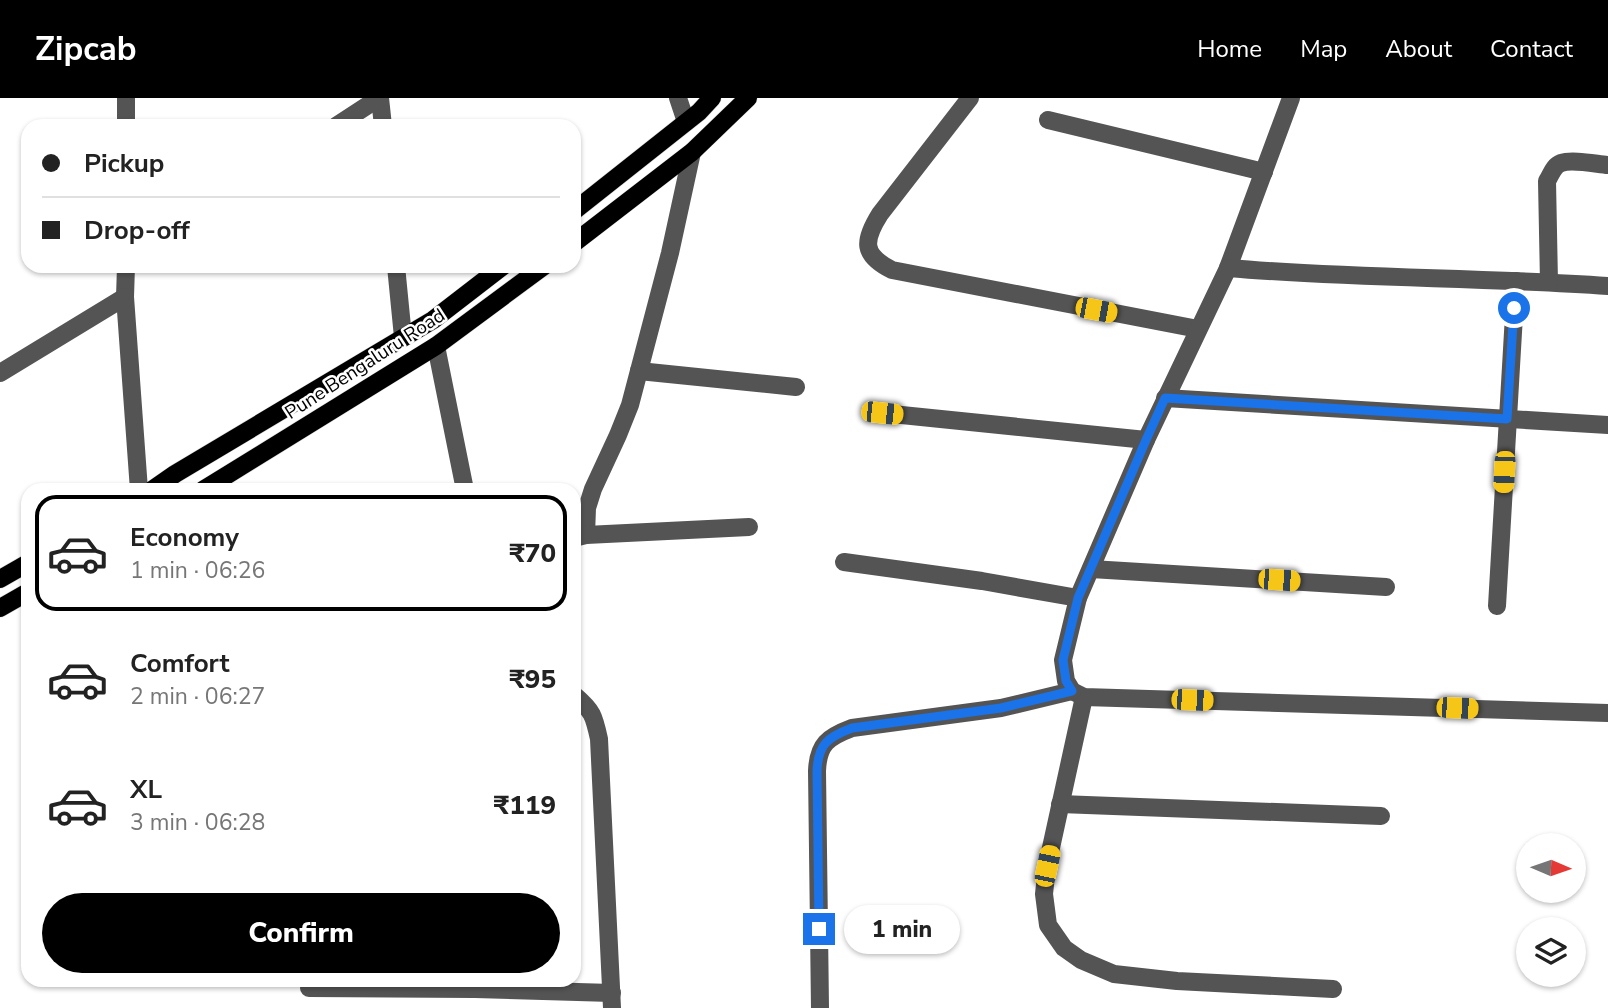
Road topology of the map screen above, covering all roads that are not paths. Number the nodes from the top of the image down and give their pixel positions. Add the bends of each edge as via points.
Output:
1 (126, 98) edge
2 (380, 98) edge
3 (678, 98) edge
4 (712, 98) edge
5 (748, 98) edge
6 (970, 98) edge
7 (1291, 98) edge
8 (126, 119) edge
9 (347, 119) edge
10 (382, 119) edge
11 (1048, 120) dead end
12 (686, 122) junction
13 (692, 152) junction
14 (1608, 165) edge
15 (1264, 172) junction
16 (581, 205) edge
17 (581, 238) edge
18 (1228, 268) junction
19 (126, 273) edge
20 (397, 273) edge
21 (494, 273) edge
22 (535, 273) edge
23 (1516, 281) junction
24 (1549, 282) junction
25 (1608, 286) edge
26 (125, 297) junction
27 (1198, 329) junction
28 (403, 337) junction
29 (436, 346) junction
30 (639, 371) junction
31 (0, 373) edge
32 (796, 387) dead end
33 (1165, 398) junction
34 (882, 413) dead end
35 (1507, 419) junction
36 (1608, 425) edge
37 (1146, 440) junction
38 (138, 483) edge
39 (162, 483) edge
40 (214, 483) edge
41 (464, 483) edge
42 (749, 527) dead end
43 (581, 532) edge
44 (581, 536) edge
45 (844, 562) dead end
46 (21, 567) edge
47 (1091, 569) junction
48 (0, 579) edge
49 (1386, 587) dead end
50 (21, 596) edge
51 (1078, 598) junction
52 (1497, 606) dead end
53 (0, 608) edge
54 (1078, 694) junction
55 (581, 701) edge
56 (1608, 713) edge
57 (1060, 804) junction
58 (1381, 816) dead end
59 (309, 988) dead end
60 (1334, 989) dead end
61 (612, 1000) edge
62 (820, 1008) edge

1 - 8 street
2 - 9 street
2 - 10 street
3 - 12 street
4 - 12 main road
5 - 13 main road
6 - 27 street via 870,230 872,256 892,271
7 - 15 street
11 - 15 street
12 - 16 main road
13 - 17 main road
13 - 30 street
14 - 24 street via 1561,163 1553,169 1548,181
15 - 18 street
18 - 23 street
18 - 27 street
19 - 26 street
20 - 28 street
21 - 28 main road
22 - 29 main road, Pune Bengaluru Road
23 - 24 street
23 - 35 street
24 - 25 street
26 - 31 street
26 - 38 street
27 - 33 street
28 - 39 main road
29 - 40 main road, Pune Bengaluru Road
29 - 41 street
30 - 32 street
30 - 43 street
33 - 35 street
33 - 37 street
34 - 37 street
35 - 36 street
35 - 52 street
37 - 47 street
42 - 44 street
45 - 51 street
46 - 48 main road
47 - 49 street
47 - 51 street
50 - 53 main road
51 - 54 street via 1063,660 1066,681
54 - 56 street
54 - 57 street
54 - 62 street via 852,728 823,745 817,771
55 - 61 street via 594,716 599,739
57 - 58 street
57 - 60 street via 1044,894 1048,925 1064,948 1114,974
59 - 61 street via 475,989

